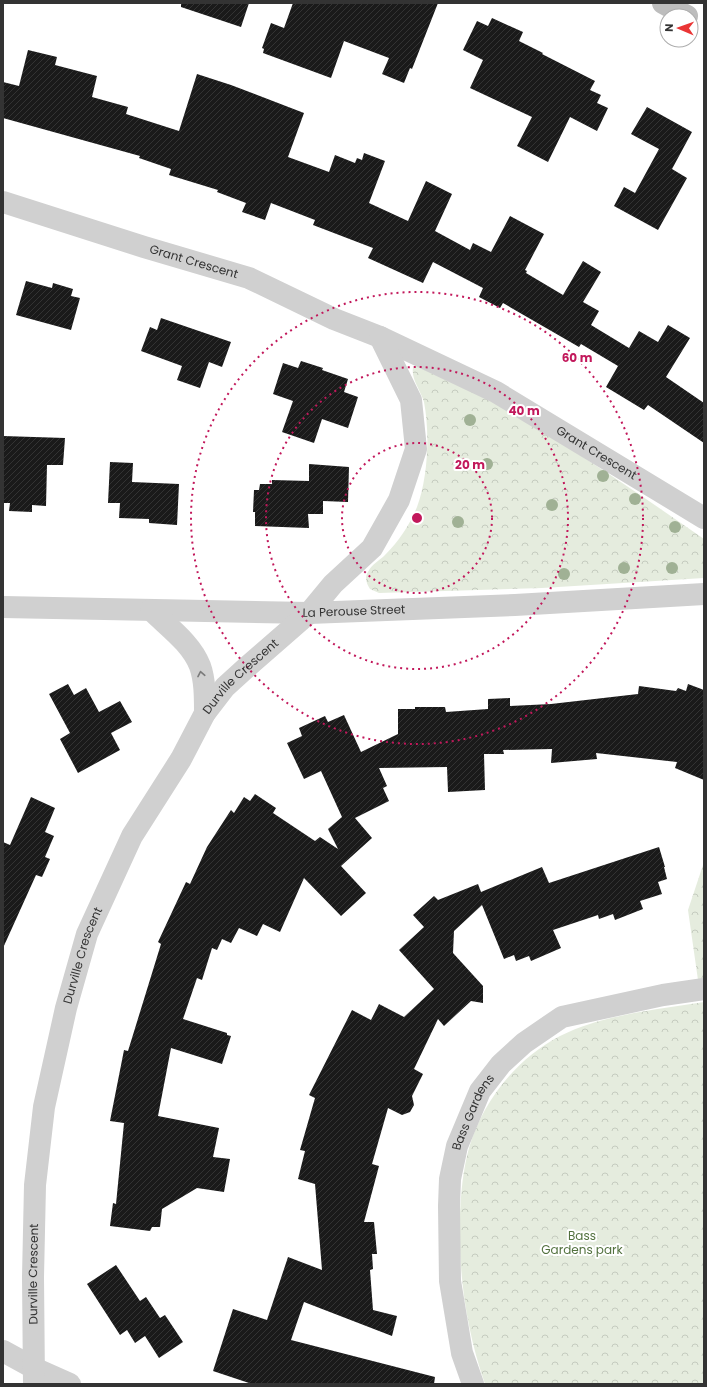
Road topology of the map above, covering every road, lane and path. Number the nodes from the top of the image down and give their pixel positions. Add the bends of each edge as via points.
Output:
1 (663, 3) edge
2 (672, 8) edge
3 (3, 202) edge
4 (380, 337) junction
5 (704, 518) edge
6 (704, 594) edge
7 (3, 607) edge
8 (151, 610) junction
9 (309, 613) junction
10 (205, 712) junction
11 (704, 989) edge
12 (3, 1351) edge
13 (34, 1376) edge
14 (70, 1384) edge
15 (473, 1384) edge

1 - 2 street
3 - 4 street, Grant Crescent via 249,278 334,319
4 - 5 street, Grant Crescent via 496,392
4 - 9 street via 411,400 416,449 399,500 372,548 334,584
6 - 9 street, La Perouse Street
7 - 8 street, La Perouse Street
8 - 9 street, La Perouse Street
10 -> 8 street via 205,691 194,653
9 - 10 street, Durville Crescent via 246,667 225,687
10 - 13 street, Durville Crescent via 181,759 132,836 88,934 66,1008 44,1106 35,1185
11 - 15 street, Bass Gardens via 562,1017 524,1043 501,1064 480,1091 457,1146 450,1179 448,1206 450,1281 462,1353
12 - 13 street
13 - 14 street

